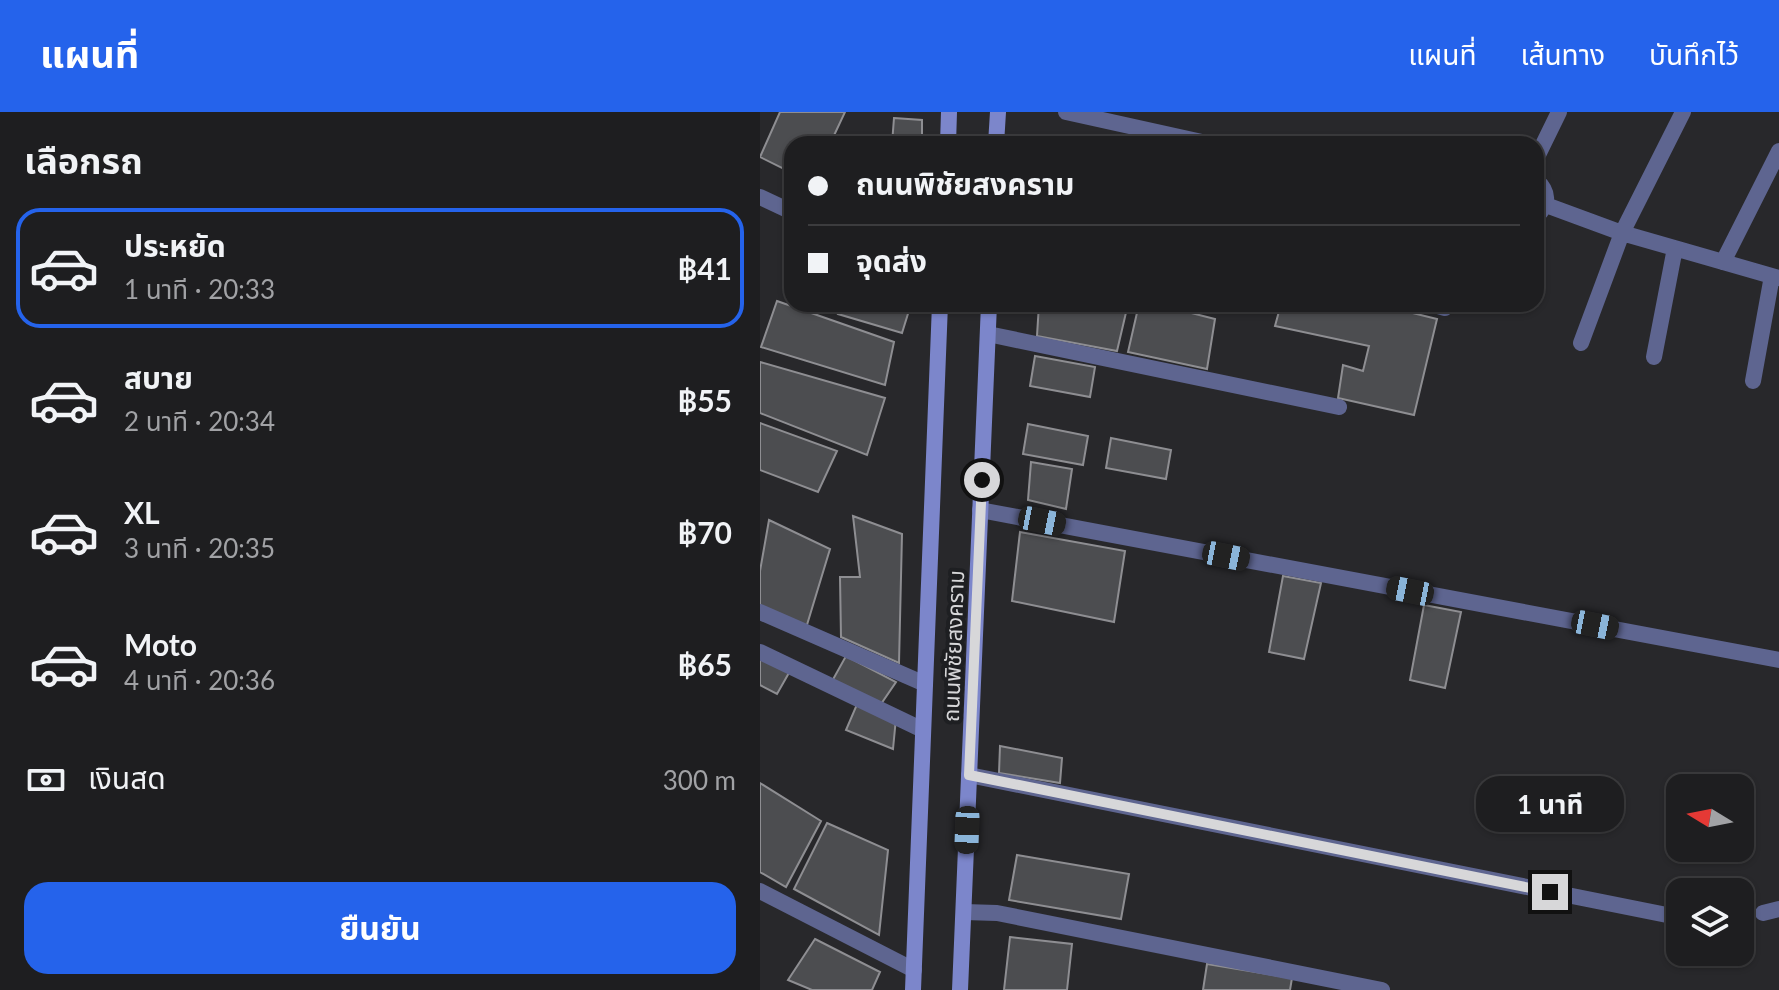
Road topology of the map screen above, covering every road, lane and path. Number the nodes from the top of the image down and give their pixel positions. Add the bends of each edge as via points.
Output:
1 (949, 112) edge
2 (998, 112) edge
3 (1066, 112) edge
4 (1559, 112) edge
5 (1683, 112) edge
6 (948, 136) edge
7 (996, 136) edge
8 (1175, 136) edge
9 (1544, 143) edge
10 (1779, 151) edge
11 (760, 197) edge
12 (784, 208) edge
13 (1544, 212) edge
14 (1622, 233) junction
15 (1675, 248) junction
16 (1723, 262) junction
17 (1776, 277) edge
18 (940, 312) edge
19 (989, 312) edge
20 (988, 334) junction
21 (1581, 343) dead end
22 (1654, 357) dead end
23 (1753, 381) dead end
24 (1339, 407) dead end
25 (980, 510) junction
26 (760, 612) edge
27 (760, 652) edge
28 (1779, 660) edge
29 (925, 684) junction
30 (923, 730) junction
31 (969, 775) junction
32 (760, 891) edge
33 (964, 912) junction
34 (1666, 915) edge
35 (914, 970) junction
36 (913, 990) edge
37 (960, 990) edge
38 (1382, 990) edge

1 - 6 main road
2 - 7 main road
3 - 8 street
4 - 9 street
5 - 14 street
10 - 16 street
11 - 12 street
13 - 14 street
14 - 15 street
14 - 21 street
15 - 16 street
15 - 22 street
16 - 17 street
17 - 23 street
18 - 29 main road, ถนนพิชัยสงคราม
19 - 20 main road, ถนนพิชัยสงคราม
20 - 24 street
20 - 25 main road, ถนนพิชัยสงคราม
25 - 28 street
25 - 31 main road, ถนนพิชัยสงคราม
26 - 29 street
27 - 30 street
29 - 30 main road, ถนนพิชัยสงคราม
30 - 35 main road, ถนนพิชัยสงคราม
31 - 33 main road, ถนนพิชัยสงคราม
31 - 34 street
32 - 35 street
33 - 37 main road, ถนนพิชัยสงคราม
33 - 38 street via 1012,916
35 - 36 main road, ถนนพิชัยสงคราม

